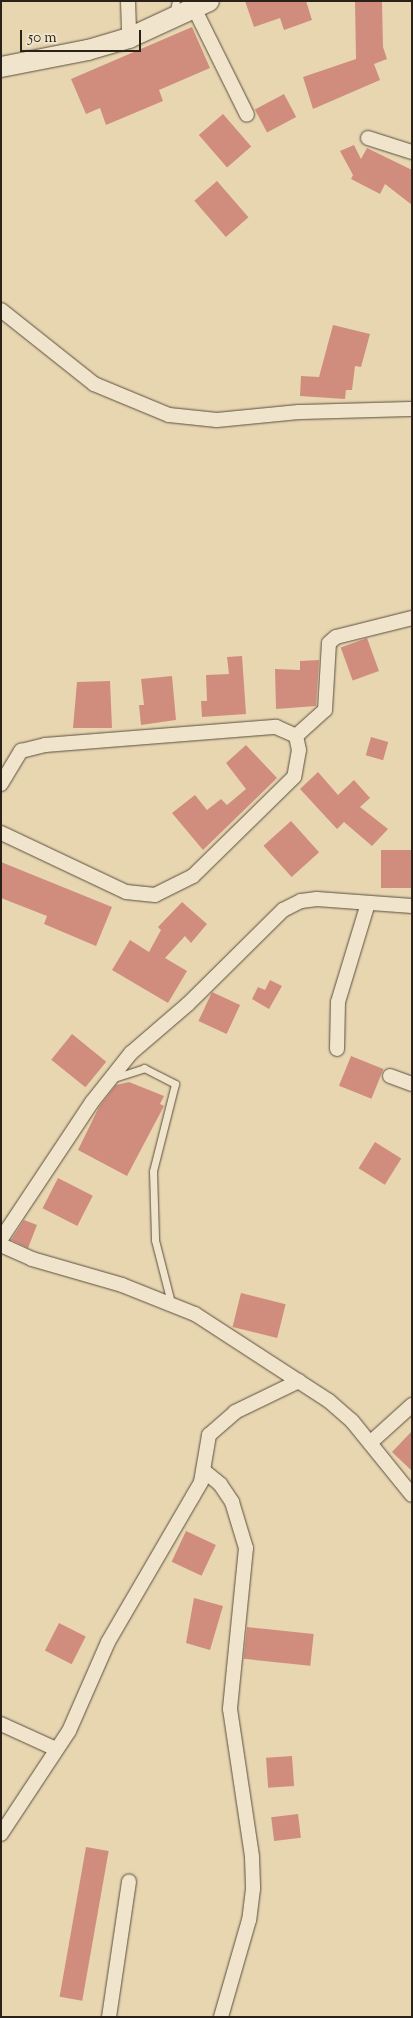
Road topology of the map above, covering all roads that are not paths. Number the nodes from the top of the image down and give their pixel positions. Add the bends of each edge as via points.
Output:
1 (128, 1) edge
2 (188, 7) edge
3 (129, 38) junction
4 (1, 67) edge
5 (247, 115) dead end
6 (368, 138) dead end
7 (412, 152) edge
8 (1, 310) edge
9 (412, 409) edge
10 (412, 618) edge
11 (296, 736) junction
12 (1, 784) edge
13 (1, 833) edge
14 (368, 903) junction
15 (412, 906) edge
16 (337, 1049) dead end
17 (390, 1076) dead end
18 (110, 1079) junction
19 (412, 1084) edge
20 (1, 1239) edge
21 (1, 1245) edge
22 (171, 1303) junction
23 (299, 1381) junction
24 (412, 1405) edge
25 (370, 1443) junction
26 (204, 1471) junction
27 (412, 1495) edge
28 (1, 1724) edge
29 (56, 1748) junction
30 (1, 1834) edge
31 (129, 1881) dead end
32 (109, 2017) edge
33 (221, 2017) edge

1 - 3 street
2 - 3 street
2 - 5 street
3 - 4 street via 88,50
6 - 7 street
8 - 9 street via 94,384 169,416 218,420 299,412
10 - 11 street via 336,637 329,643 325,710
11 - 12 street via 276,727 33,746 21,751
11 - 13 street via 299,750 294,776 193,876 155,896 126,892
14 - 15 street
14 - 16 street via 338,1002
14 - 18 street via 317,899 301,901 283,910 188,1004 131,1053
17 - 19 street
18 - 20 street
18 - 22 lane via 144,1068 175,1084 153,1170 155,1240
21 - 22 street via 32,1259
22 - 23 street via 195,1314
23 - 25 street via 329,1401
23 - 26 street via 220,1422 204,1447
24 - 25 street
25 - 27 street
26 - 29 street via 193,1496 113,1633 69,1731
26 - 33 street via 220,1484 232,1502 246,1548 230,1709 252,1857 253,1889 249,1920
28 - 29 street
29 - 30 street
31 - 32 street

